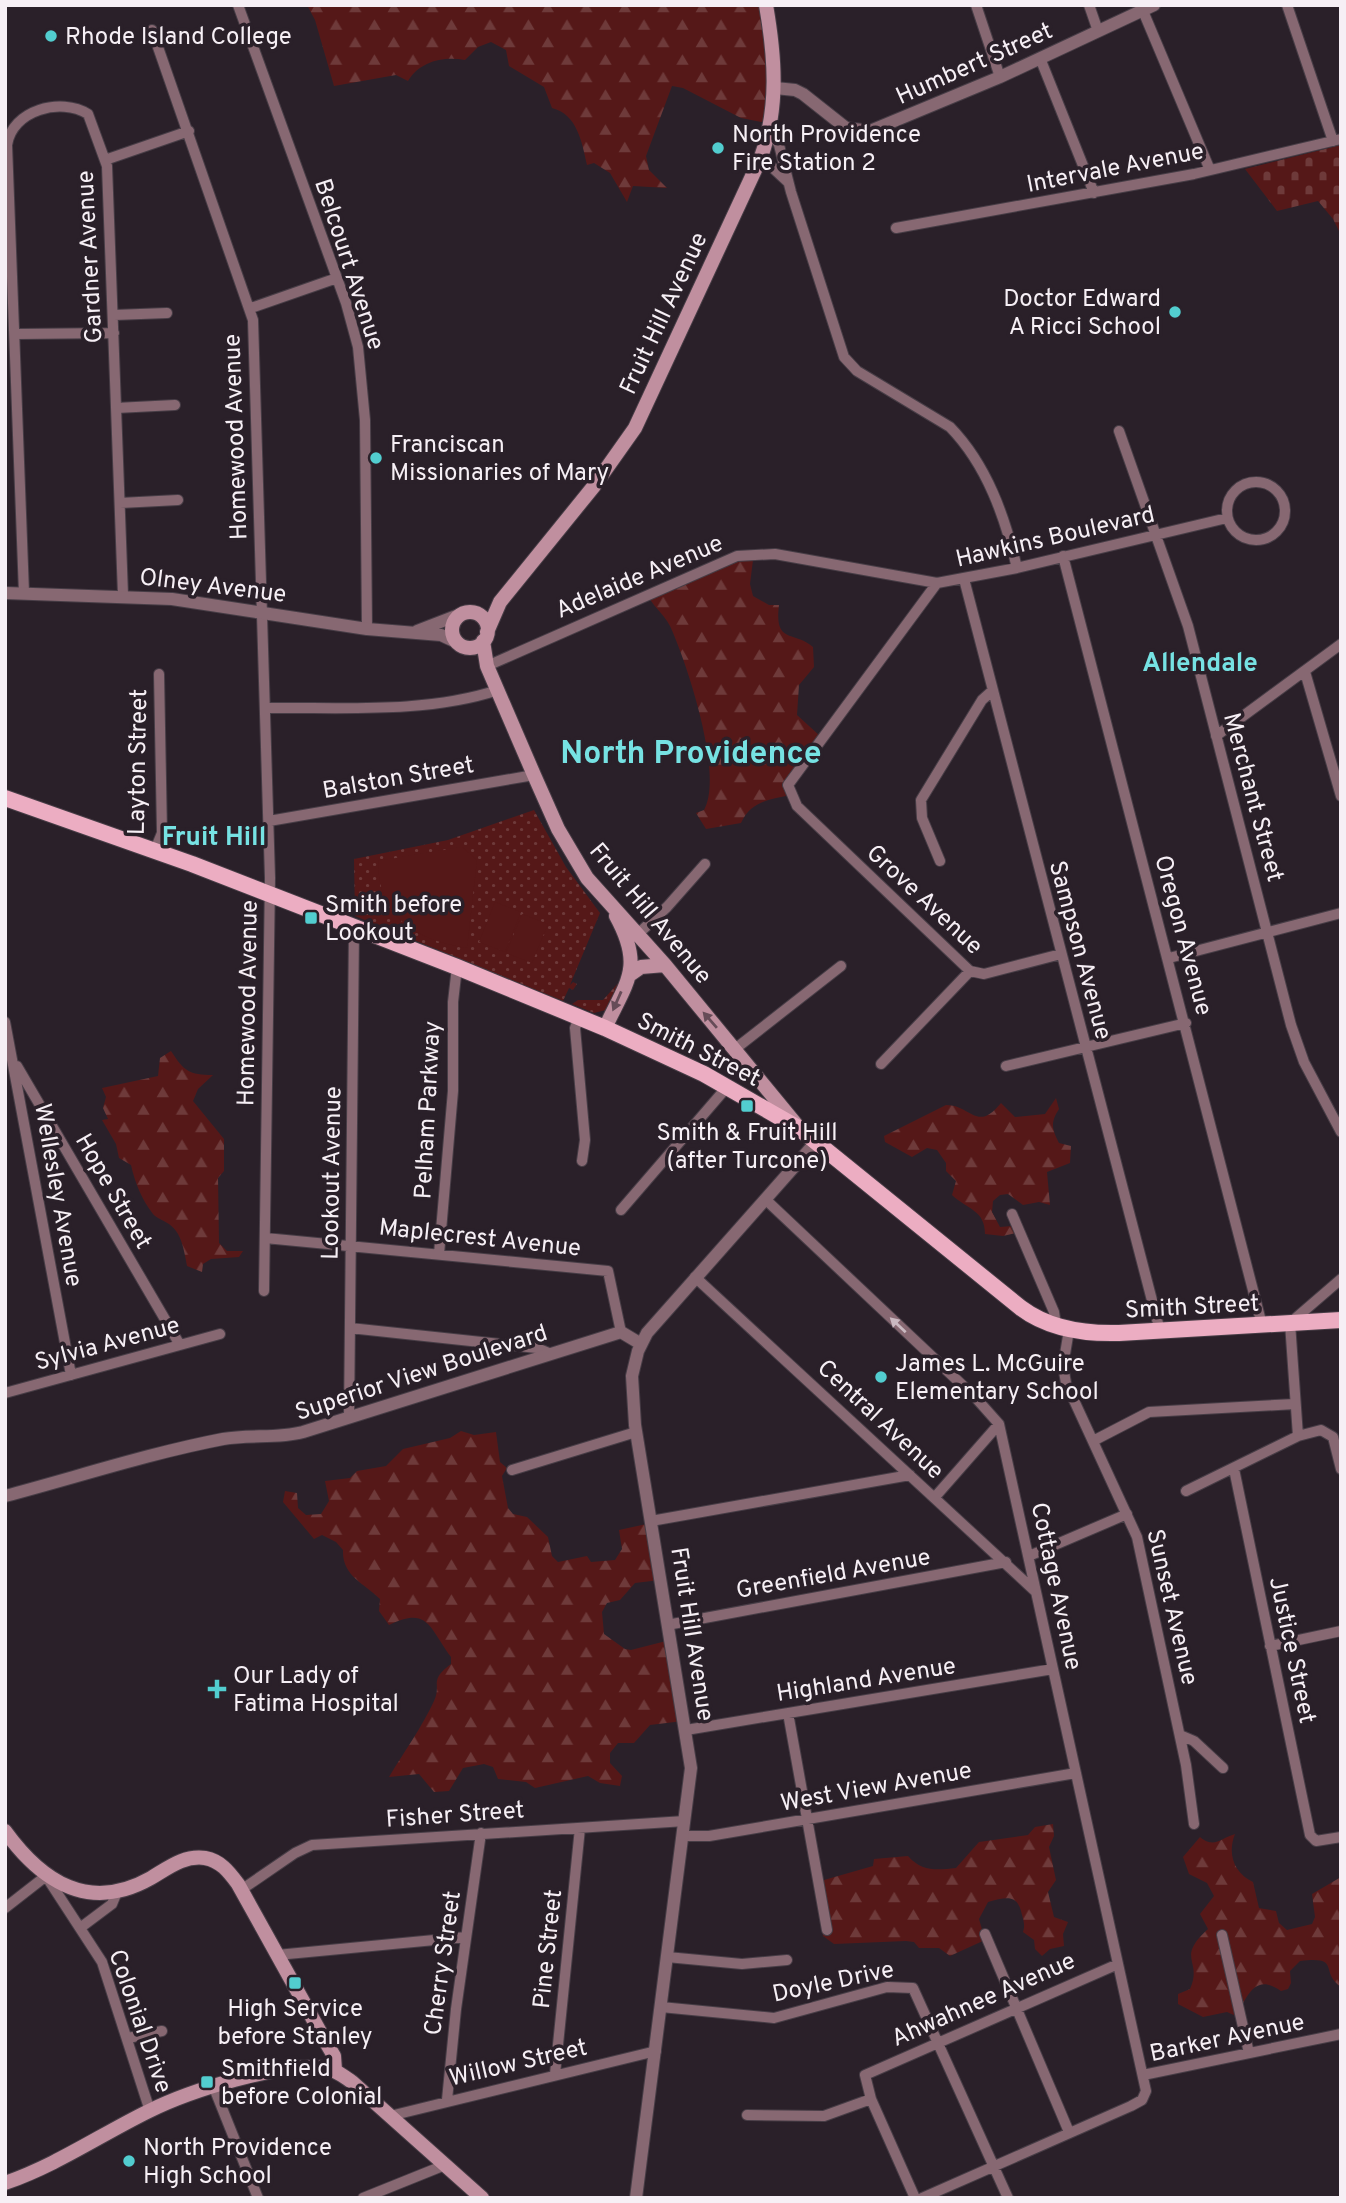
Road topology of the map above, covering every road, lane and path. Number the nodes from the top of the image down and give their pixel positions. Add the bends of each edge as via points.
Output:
1 (238, 5) edge
2 (766, 5) edge
3 (976, 5) edge
4 (1089, 5) edge
5 (1287, 5) edge
6 (1149, 8) edge
7 (152, 30) dead end
8 (1098, 31) junction
9 (1040, 58) junction
10 (1000, 77) junction
11 (775, 88) junction
12 (770, 127) junction
13 (189, 131) junction
14 (1337, 140) edge
15 (761, 157) junction
16 (105, 160) junction
17 (1210, 170) junction
18 (788, 181) junction
19 (1094, 193) junction
20 (896, 228) dead end
21 (337, 278) junction
22 (251, 308) junction
23 (167, 313) dead end
24 (114, 315) junction
25 (114, 333) junction
26 (16, 334) junction
27 (175, 405) dead end
28 (116, 408) junction
29 (1119, 431) dead end
30 (178, 500) dead end
31 (120, 503) junction
32 (1227, 518) junction
33 (1156, 534) junction
34 (1063, 556) junction
35 (1017, 568) junction
36 (964, 579) junction
37 (937, 583) junction
38 (5, 593) edge
39 (24, 593) junction
40 (123, 595) junction
41 (500, 602) junction
42 (262, 612) junction
43 (468, 613) junction
44 (367, 629) junction
45 (413, 632) junction
46 (474, 641) junction
47 (1341, 644) edge
48 (487, 666) junction
49 (1305, 672) junction
50 (159, 674) dead end
51 (498, 690) junction
52 (992, 691) junction
53 (265, 708) junction
54 (1216, 736) junction
55 (534, 775) junction
56 (788, 790) joint
57 (1341, 796) edge
58 (5, 798) edge
59 (269, 821) junction
60 (155, 850) junction
61 (940, 861) dead end
62 (705, 864) dead end
63 (270, 895) junction
64 (613, 909) junction
65 (1341, 913) edge
66 (354, 928) junction
67 (1267, 932) junction
68 (638, 934) junction
69 (1061, 954) junction
70 (1169, 958) junction
71 (665, 965) junction
72 (841, 966) dead end
73 (457, 967) junction
74 (970, 971) junction
75 (631, 974) junction
76 (579, 1017) junction
77 (5, 1022) edge
78 (1186, 1023) junction
79 (605, 1028) junction
80 (1085, 1046) junction
81 (735, 1049) junction
82 (13, 1057) junction
83 (881, 1064) dead end
84 (1006, 1066) dead end
85 (727, 1087) junction
86 (800, 1129) junction
87 (1341, 1132) edge
88 (816, 1142) junction
89 (582, 1161) dead end
90 (765, 1199) junction
91 (621, 1210) dead end
92 (1012, 1214) dead end
93 (265, 1238) junction
94 (351, 1246) junction
95 (439, 1254) junction
96 (695, 1277) junction
97 (1341, 1279) edge
98 (264, 1291) dead end
99 (1341, 1320) edge
100 (1290, 1324) junction
101 (1262, 1325) junction
102 (350, 1328) junction
103 (1063, 1328) junction
104 (621, 1332) junction
105 (1160, 1332) junction
106 (220, 1334) dead end
107 (641, 1344) junction
108 (180, 1345) junction
109 (549, 1353) junction
110 (71, 1375) junction
111 (5, 1393) edge
112 (1295, 1404) junction
113 (349, 1418) junction
114 (999, 1424) junction
115 (636, 1432) junction
116 (1297, 1436) junction
117 (1093, 1441) junction
118 (1234, 1469) junction
119 (1341, 1469) edge
120 (512, 1470) dead end
121 (910, 1475) junction
122 (1186, 1491) dead end
123 (5, 1496) edge
124 (934, 1497) junction
125 (1127, 1514) junction
126 (652, 1521) junction
127 (1029, 1556) junction
128 (1006, 1562) junction
129 (1037, 1592) junction
130 (667, 1625) junction
131 (1341, 1631) edge
132 (1270, 1646) junction
133 (1053, 1669) junction
134 (788, 1713) junction
135 (685, 1730) junction
136 (1180, 1735) junction
137 (1223, 1768) dead end
138 (1076, 1773) junction
139 (806, 1819) junction
140 (685, 1821) junction
141 (1194, 1824) dead end
142 (580, 1828) junction
143 (5, 1830) edge
144 (481, 1833) junction
145 (683, 1836) junction
146 (1341, 1837) edge
147 (46, 1876) junction
148 (241, 1890) junction
149 (117, 1892) junction
150 (5, 1908) edge
151 (80, 1928) junction
152 (827, 1930) dead end
153 (985, 1934) dead end
154 (1222, 1935) dead end
155 (466, 1937) junction
156 (277, 1955) junction
157 (667, 1957) junction
158 (787, 1960) dead end
159 (1118, 1964) junction
160 (662, 2007) junction
161 (1015, 2008) junction
162 (162, 2031) dead end
163 (1341, 2034) edge
164 (128, 2038) junction
165 (939, 2041) junction
166 (656, 2051) junction
167 (1249, 2053) junction
168 (335, 2070) junction
169 (555, 2074) junction
170 (1143, 2076) junction
171 (214, 2088) junction
172 (871, 2099) junction
173 (447, 2100) junction
174 (149, 2110) junction
175 (747, 2115) dead end
176 (390, 2116) junction
177 (1069, 2132) junction
178 (445, 2165) junction
179 (993, 2166) junction
180 (5, 2183) edge
181 (258, 2198) edge
182 (363, 2198) edge
183 (482, 2198) edge
184 (636, 2198) edge
185 (915, 2198) edge
186 (922, 2198) edge
187 (1007, 2198) edge

1 - 21 street, Belcourt Avenue
2 - 11 main road, Fruit Hill Avenue
3 - 10 street
4 - 8 street
5 - 14 street
6 - 8 street, Humbert Street
6 - 17 street
7 - 13 street, Homewood Avenue
8 - 9 street, Humbert Street
9 - 10 street, Humbert Street
9 - 19 street
10 - 11 street, Humbert Street via 864,131 839,124 795,90
11 - 12 main road, Fruit Hill Avenue
12 - 15 main road, Fruit Hill Avenue
12 - 18 street
13 - 16 street
13 - 22 street, Homewood Avenue
14 - 17 street, Intervale Avenue
15 - 18 street
15 - 41 main road, Fruit Hill Avenue via 635,428
16 - 24 street, Gardner Avenue
16 - 26 street, Gardner Avenue via 91,118 74,107 40,110 20,121 8,136
17 - 19 street, Intervale Avenue
18 - 35 street via 844,357 857,371 950,427 962,440 985,475
19 - 20 street, Intervale Avenue
21 - 22 street
21 - 44 street, Belcourt Avenue via 362,370
22 - 42 street, Homewood Avenue
23 - 24 street
24 - 25 street, Gardner Avenue
25 - 26 street
25 - 28 street, Gardner Avenue
26 - 39 street, Gardner Avenue
27 - 28 street
28 - 31 street, Gardner Avenue
29 - 33 street, Merchant Street
30 - 31 street
31 - 40 street, Gardner Avenue
32 - 32 street via 1231,496 1249,483 1271,487 1284,505 1280,527 1262,540 1240,536
32 - 33 street, Hawkins Boulevard
33 - 34 street, Hawkins Boulevard
33 - 54 street, Merchant Street via 1188,626
34 - 35 street, Hawkins Boulevard
34 - 70 street, Oregon Avenue
35 - 36 street, Hawkins Boulevard
36 - 37 street, Hawkins Boulevard
36 - 52 street, Sampson Avenue
37 - 48 street, Adelaide Avenue via 775,554 737,555
37 - 56 street, Hawkins Boulevard via 792,778
38 - 39 street, Olney Avenue
39 - 40 street, Olney Avenue
40 - 42 street, Olney Avenue
41 - 43 main road, Fruit Hill Avenue
41 - 46 main road, Fruit Hill Avenue
42 - 44 street, Olney Avenue
42 - 53 street, Homewood Avenue
43 - 45 street, Olney Avenue
43 - 46 main road via 486,622
43 - 46 main road via 452,629
44 - 45 street, Olney Avenue
45 - 46 street, Olney Avenue
46 - 48 main road, Fruit Hill Avenue
47 - 49 street
48 - 51 main road, Fruit Hill Avenue
49 - 54 street
49 - 57 street
50 - 60 street, Layton Street via 162,834
51 - 53 street via 417,704
51 - 55 main road, Fruit Hill Avenue
52 - 61 street via 926,790 920,810
52 - 69 street, Sampson Avenue
53 - 59 street, Homewood Avenue
54 - 67 street, Merchant Street
55 - 59 street, Balston Street
55 - 64 main road, Fruit Hill Avenue via 574,858
56 - 74 street, Grove Avenue via 797,806
58 - 60 main road, Smith Street
59 - 63 street, Homewood Avenue
60 - 63 main road, Smith Street
62 - 68 street
63 - 66 main road, Smith Street
63 - 93 street, Homewood Avenue
64 - 68 main road, Fruit Hill Avenue
64 - 75 main road via 629,944
65 - 67 street
66 - 73 main road, Smith Street
66 - 94 street, Lookout Avenue
67 - 70 street
67 - 87 street, Merchant Street via 1298,1046
68 - 71 main road, Fruit Hill Avenue
69 - 74 street, Grove Avenue via 984,974
69 - 80 street, Sampson Avenue
70 - 78 street, Oregon Avenue
71 - 75 main road via 642,967
81 -> 71 main road, Fruit Hill Avenue
72 - 81 street
73 - 76 main road, Smith Street
73 - 95 street, Pelham Parkway via 453,1091
74 - 83 street
75 -> 79 main road
76 - 79 main road, Smith Street
76 - 89 street via 575,1028 585,1140
77 - 82 street, Wellesley Avenue
78 - 80 street
78 - 101 street, Oregon Avenue
79 - 85 main road, Smith Street
80 - 84 street
80 - 105 street, Sampson Avenue
81 - 86 main road, Fruit Hill Avenue
82 - 108 street, Hope Street
82 - 110 street, Wellesley Avenue
85 - 86 main road, Smith Street
85 - 91 street
86 - 88 main road, Smith Street
88 - 90 street, Fruit Hill Avenue
88 - 103 main road, Smith Street via 1021,1308
90 - 96 street, Fruit Hill Avenue
114 -> 90 street, Cottage Avenue
92 - 103 street
93 - 94 street, Maplecrest Avenue
93 - 98 street, Homewood Avenue
94 - 95 street, Maplecrest Avenue
94 - 102 street, Lookout Avenue
95 - 104 street, Maplecrest Avenue via 608,1271
96 - 107 street, Fruit Hill Avenue
96 - 121 street, Central Avenue
97 - 100 street
99 - 100 main road, Smith Street
100 - 101 main road, Smith Street
100 - 112 street
101 - 105 main road, Smith Street
102 - 109 street
102 - 113 street, Lookout Avenue
103 - 105 main road, Smith Street via 1098,1334
103 - 117 street, Sunset Avenue via 1064,1373
104 - 107 street
104 - 109 street, Superior View Boulevard
106 - 108 street, Sylvia Avenue
107 - 115 street, Fruit Hill Avenue via 631,1386
108 - 110 street, Sylvia Avenue
109 - 113 street, Superior View Boulevard
110 - 111 street, Sylvia Avenue
112 - 116 street
112 - 117 street via 1149,1412
113 - 123 street, Superior View Boulevard via 292,1435 242,1436 205,1443
114 - 124 street
114 - 127 street, Cottage Avenue
115 - 120 street
115 - 126 street, Fruit Hill Avenue
116 - 118 street
116 - 119 street via 1321,1430 1330,1433
117 - 125 street, Sunset Avenue
118 - 122 street
118 - 132 street, Justice Street
121 - 124 street, Central Avenue
121 - 126 street
124 - 128 street, Central Avenue
125 - 127 street
125 - 136 street, Sunset Avenue via 1144,1565
126 - 130 street, Fruit Hill Avenue
127 - 129 street, Cottage Avenue
128 - 129 street, Central Avenue
128 - 130 street, Greenfield Avenue
129 - 133 street, Cottage Avenue
130 - 135 street, Fruit Hill Avenue
131 - 132 street
132 - 146 street, Justice Street via 1312,1839
133 - 134 street, Highland Avenue
133 - 138 street, Cottage Avenue
134 - 135 street, Highland Avenue
134 - 139 street
135 - 140 street, Fruit Hill Avenue via 691,1779
136 - 137 street via 1194,1741
136 - 141 street, Sunset Avenue
138 - 139 street, West View Avenue
138 - 159 street, Cottage Avenue
139 - 145 street, West View Avenue via 709,1836
139 - 152 street
140 - 142 street, Fisher Street
140 - 145 street, Fruit Hill Avenue
142 - 144 street, Fisher Street
142 - 169 street, Pine Street
143 - 147 main road
144 - 148 street, Fisher Street via 312,1845
144 - 155 street, Cherry Street
145 - 157 street, Fruit Hill Avenue
147 - 149 main road via 75,1889
147 - 150 street
147 - 151 street, Colonial Drive
148 - 149 main road via 222,1865 203,1858 182,1860
148 - 156 main road
149 - 151 street via 112,1904
151 - 164 street, Colonial Drive via 102,1962
153 - 161 street
154 - 167 street
155 - 156 street
155 - 173 street, Cherry Street
156 - 168 main road via 334,2056
157 - 158 street via 753,1964
157 - 160 street, Fruit Hill Avenue
159 - 161 street, Ahwahnee Avenue
159 - 170 street, Cottage Avenue
160 - 165 street, Doyle Drive via 774,2018 904,1985 918,1994
160 - 166 street, Fruit Hill Avenue
161 - 165 street, Ahwahnee Avenue
161 - 177 street
162 - 164 street
163 - 167 street, Barker Avenue
164 - 174 street, Colonial Drive
165 - 172 street, Ahwahnee Avenue via 865,2075
165 - 179 street, Doyle Drive
166 - 169 street, Willow Street
166 - 184 street, Fruit Hill Avenue
167 - 170 street, Barker Avenue
168 - 171 main road via 280,2070
168 - 176 main road
169 - 173 street, Willow Street
170 - 177 street, Barker Avenue via 1146,2091 1142,2100
171 - 174 main road
171 - 181 street
172 - 175 street via 824,2116
172 - 185 street
173 - 176 street, Willow Street
174 - 180 main road via 65,2159
176 - 178 main road
177 - 179 street
178 - 182 street
178 - 183 main road
179 - 186 street
179 - 187 street, Doyle Drive

